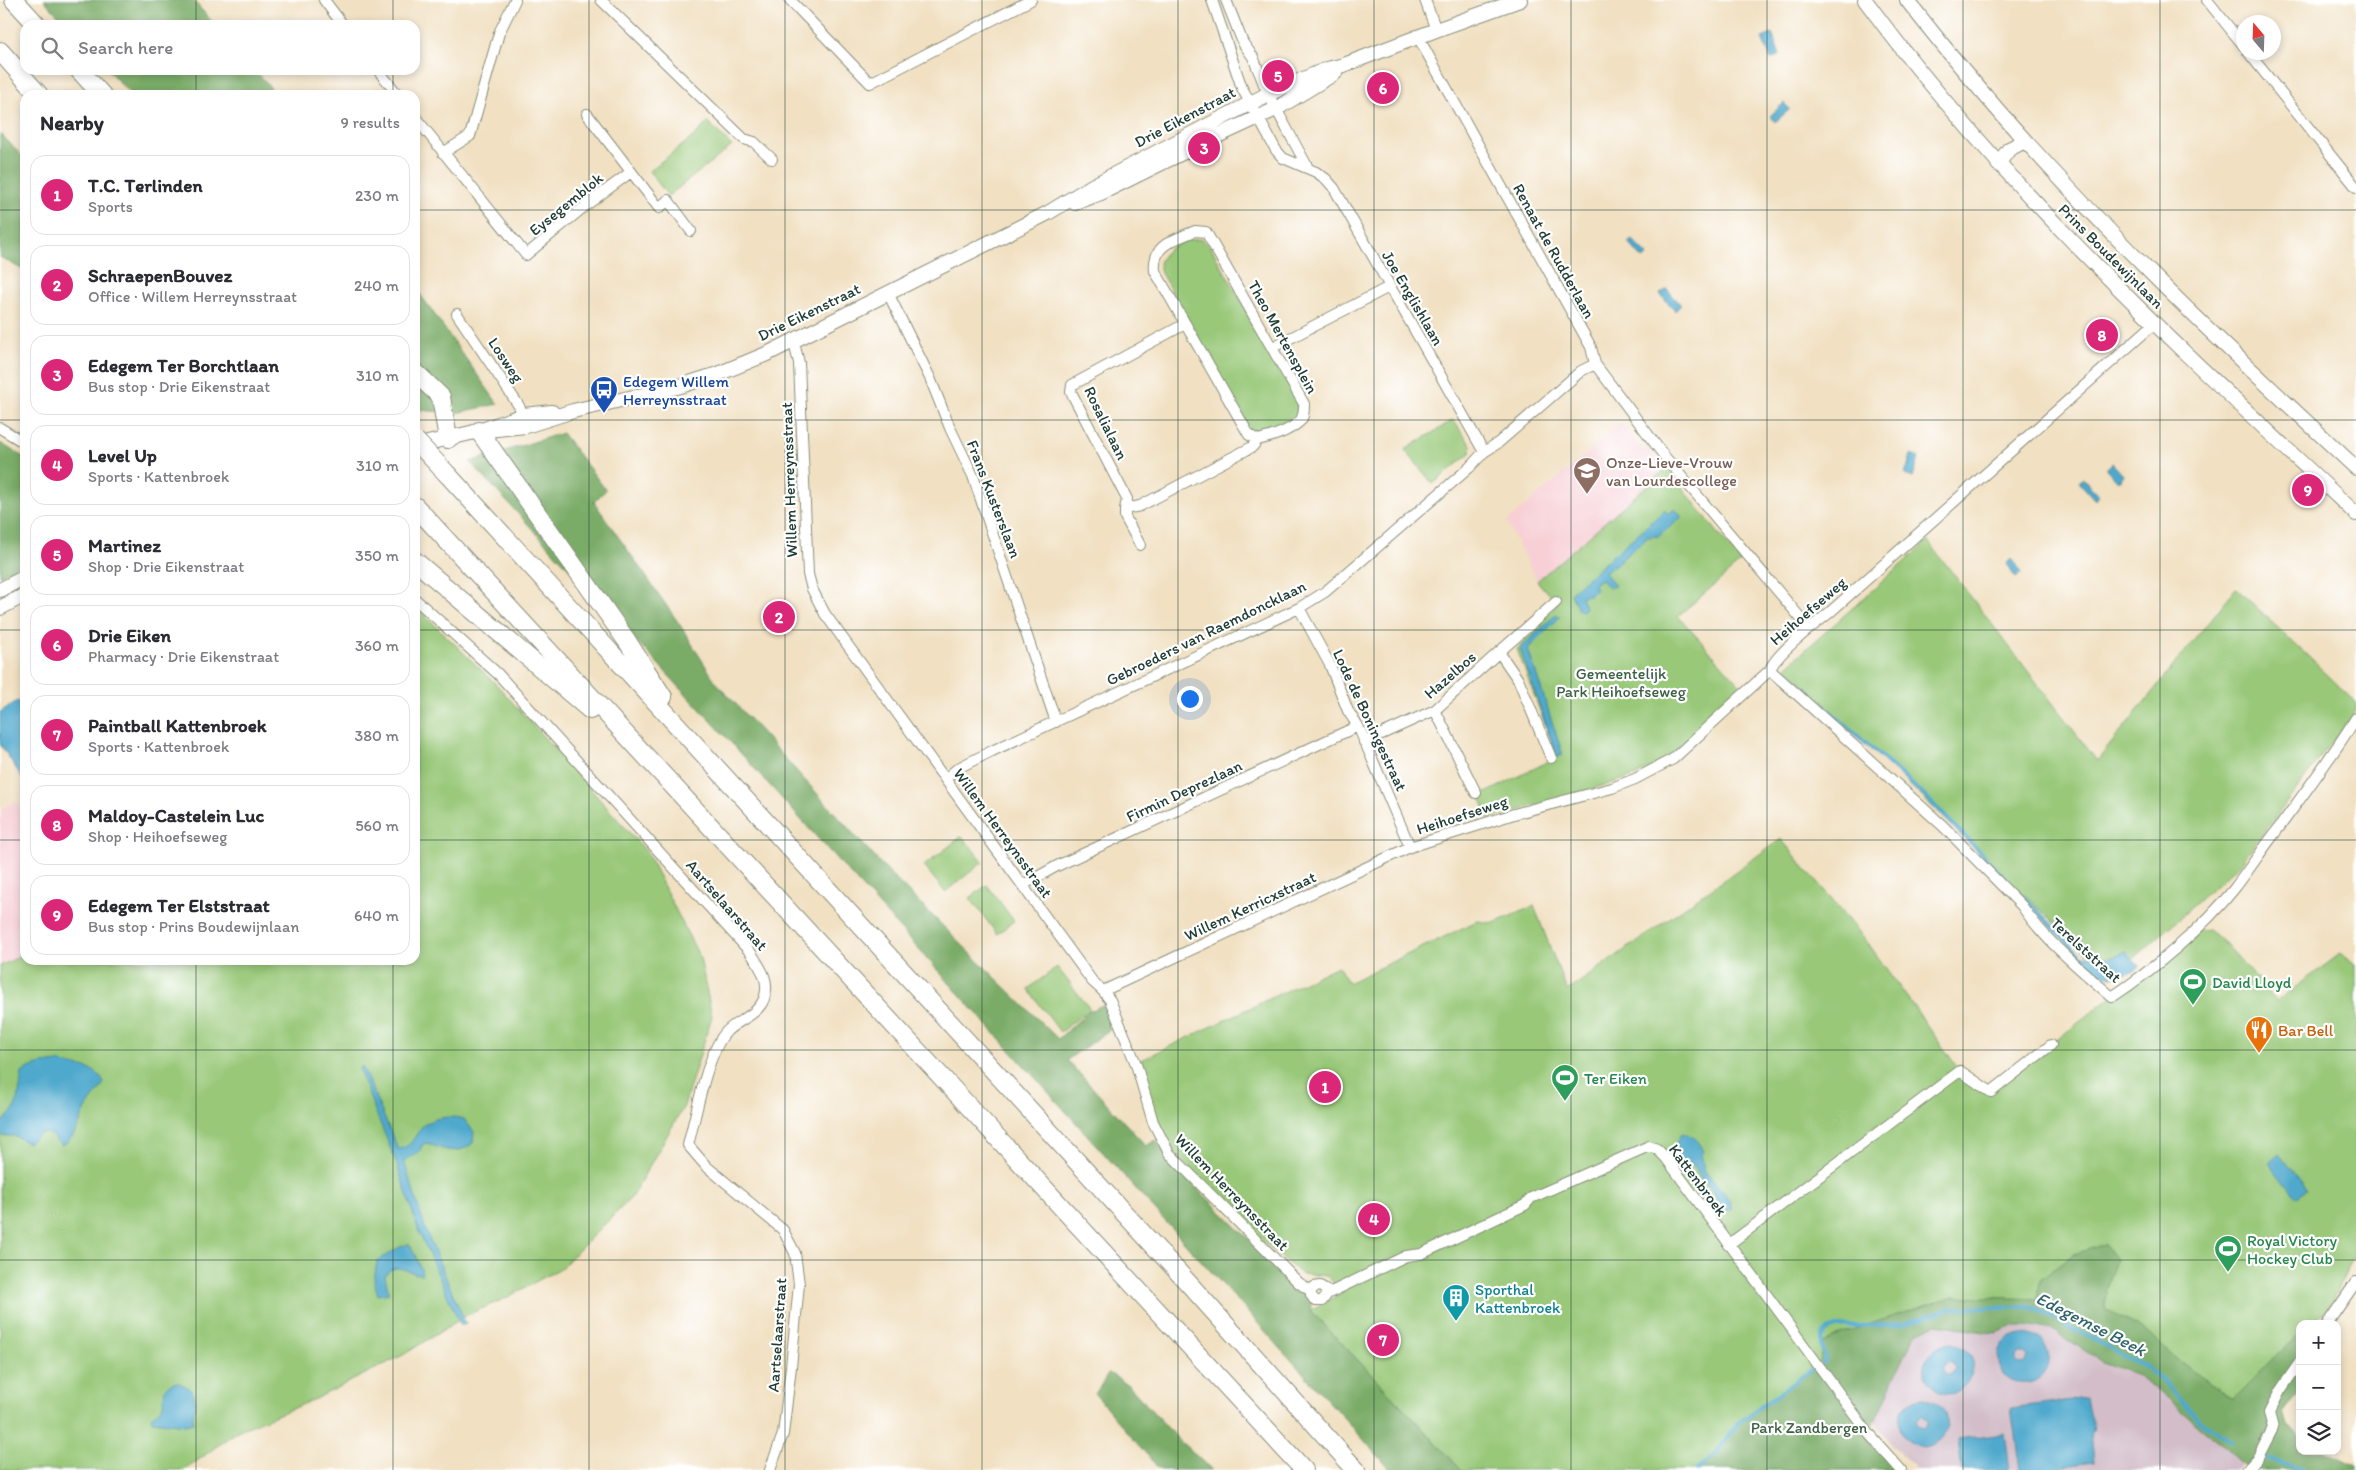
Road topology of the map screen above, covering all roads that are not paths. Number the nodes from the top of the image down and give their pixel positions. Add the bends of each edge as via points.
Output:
1 (14, 0) edge
2 (324, 0) edge
3 (515, 0) edge
4 (600, 0) edge
5 (790, 0) edge
6 (1031, 0) edge
7 (1212, 0) edge
8 (1226, 0) edge
9 (1425, 0) edge
10 (1520, 0) edge
11 (1865, 0) edge
12 (1908, 0) edge
13 (2207, 0) edge
14 (33, 20) edge
15 (339, 20) edge
16 (1436, 30) junction
17 (2236, 36) edge
18 (1418, 37) junction
19 (0, 51) edge
20 (2254, 60) edge
21 (1344, 65) junction
22 (20, 74) edge
23 (21, 75) edge
24 (84, 75) edge
25 (382, 75) edge
26 (35, 90) edge
27 (97, 90) edge
28 (394, 90) edge
29 (1268, 94) junction
30 (1248, 103) junction
31 (1276, 109) junction
32 (587, 114) dead end
33 (1257, 118) junction
34 (420, 123) edge
35 (2025, 141) junction
36 (443, 153) junction
37 (772, 158) dead end
38 (1998, 164) junction
39 (1307, 166) junction
40 (630, 172) junction
41 (2356, 187) edge
42 (1048, 213) junction
43 (691, 231) dead end
44 (1389, 287) junction
45 (888, 293) junction
46 (457, 314) dead end
47 (1186, 324) junction
48 (2154, 324) junction
49 (794, 339) junction
50 (1273, 347) junction
51 (1595, 364) junction
52 (420, 377) edge
53 (525, 420) junction
54 (0, 428) edge
55 (479, 431) junction
56 (448, 439) junction
57 (20, 440) edge
58 (1258, 440) junction
59 (420, 445) edge
60 (420, 445) edge
61 (1484, 452) junction
62 (2356, 468) edge
63 (1125, 509) junction
64 (420, 511) edge
65 (2356, 514) edge
66 (1140, 545) dead end
67 (420, 565) edge
68 (20, 579) edge
69 (0, 590) edge
70 (20, 598) edge
71 (1556, 602) dead end
72 (420, 603) edge
73 (0, 608) edge
74 (1299, 608) junction
75 (1809, 628) junction
76 (1499, 652) junction
77 (1770, 670) junction
78 (1435, 710) junction
79 (2356, 718) edge
80 (1056, 722) junction
81 (1358, 726) junction
82 (691, 739) junction
83 (1364, 742) junction
84 (1551, 758) dead end
85 (648, 759) junction
86 (945, 779) junction
87 (1476, 793) dead end
88 (1410, 847) junction
89 (1023, 885) junction
90 (1104, 991) junction
91 (2051, 1045) dead end
92 (1728, 1245) junction
93 (2356, 1282) edge
94 (1311, 1291) joint
95 (2330, 1320) edge
96 (2298, 1365) edge
97 (770, 1470) edge
98 (1304, 1470) edge
99 (1356, 1470) edge
100 (1900, 1470) edge
101 (2246, 1470) edge

1 - 14 highway
2 - 15 street
3 - 36 street via 499,33 470,136
4 - 37 street via 744,139 754,142
5 - 6 street via 870,83
7 - 30 street, Joe Englishlaan
8 - 29 street, Joe Englishlaan
9 - 16 street
10 - 16 street, Drie Eikenstraat
11 - 38 street, Prins Boudewijnlaan
12 - 35 street, Prins Boudewijnlaan
13 - 17 street
16 - 18 street, Drie Eikenstraat
18 - 21 street, Drie Eikenstraat
18 - 51 street, Renaat de Rudderlaan via 1591,347
19 - 22 highway
20 - 41 street
21 - 29 street, Drie Eikenstraat
21 - 31 street, Drie Eikenstraat
23 - 26 highway
24 - 27 highway
25 - 28 street
29 - 30 street, Drie Eikenstraat
29 - 31 street, Joe Englishlaan
30 - 33 street, Joe Englishlaan
30 - 42 street, Drie Eikenstraat
31 - 33 street, Drie Eikenstraat
31 - 39 street, Joe Englishlaan
32 - 40 street
33 - 39 street, Joe Englishlaan via 1283,158
33 - 42 street, Drie Eikenstraat via 1101,194
34 - 36 street
35 - 38 street via 2009,150
35 - 62 street, Prins Boudewijnlaan via 2160,282
36 - 40 street, Eysegemblok via 526,255
38 - 48 street, Prins Boudewijnlaan
39 - 44 street, Joe Englishlaan via 1334,188
40 - 43 street via 659,208 668,200
42 - 45 street, Drie Eikenstraat
44 - 50 street
44 - 61 street, Joe Englishlaan
45 - 49 street, Drie Eikenstraat
45 - 80 street, Frans Kusterslaan via 973,476
46 - 53 street, Losweg
47 - 50 street, Theo Mertensplein via 1156,271 1154,260 1161,247 1174,239 1195,231 1206,232
47 - 58 street, Theo Mertensplein via 1249,435
47 - 63 street, Rosalialaan via 1072,385 1072,392 1127,500
48 - 65 street, Prins Boudewijnlaan
48 - 75 street, Heihoefseweg
49 - 53 street, Drie Eikenstraat via 718,374 677,387
49 - 86 street, Willem Herreynsstraat via 799,363 804,508 808,574 812,589 825,614
50 - 58 street, Theo Mertensplein via 1304,404 1304,414 1300,422
51 - 61 street, Gebroeders van Raemdoncklaan via 1581,371
51 - 75 street, Renaat de Rudderlaan via 1676,471
52 - 56 highway via 441,397
53 - 55 street, Drie Eikenstraat
54 - 57 street
55 - 56 street, Drie Eikenstraat
55 - 82 highway via 627,641
56 - 59 street, Drie Eikenstraat
58 - 63 street via 1252,447 1140,506
60 - 82 highway, bridge
61 - 74 street, Gebroeders van Raemdoncklaan via 1325,592
63 - 66 street, Rosalialaan via 1125,517
64 - 85 highway
67 - 85 highway
68 - 69 street
70 - 73 street
71 - 76 street, Hazelbos
72 - 97 street, Aartselaarstraat via 498,674 751,953 766,976 764,999 750,1015 726,1031 714,1051 688,1145 706,1166 783,1230 795,1253 799,1284 791,1367 783,1434
74 - 80 street, Gebroeders van Raemdoncklaan
74 - 81 street, Lode de Boningestraat
75 - 77 street, Heihoefseweg via 1773,662
76 - 78 street, Hazelbos
76 - 84 street, Hazelbos via 1518,681
77 - 79 street, Terelststraat via 1943,826 2066,955 2112,997 2215,911 2332,758
77 - 88 street, Heihoefseweg via 1673,759 1635,779
78 - 83 street, Hazelbos
78 - 87 street
80 - 86 street, Gebroeders van Raemdoncklaan via 958,768
81 - 83 street, Lode de Boningestraat
81 - 89 street, Firmin Deprezlaan
82 - 99 highway
83 - 88 street, Lode de Boningestraat
85 - 98 highway
86 - 89 street, Willem Herreynsstraat
88 - 90 street, Willem Kerricxstraat
89 - 90 street, Willem Herreynsstraat via 1092,981
90 - 94 street, Willem Herreynsstraat via 1119,1017 1153,1122 1169,1153
91 - 92 street via 1991,1092 1960,1071
92 - 94 street, Kattenbroek via 1666,1158 1649,1146 1531,1198 1525,1205 1421,1254 1406,1256 1327,1294 1322,1301 1315,1301
92 - 100 street, Kattenbroek via 1869,1434
93 - 95 street
96 - 101 street via 2269,1413 2273,1428 2258,1457

